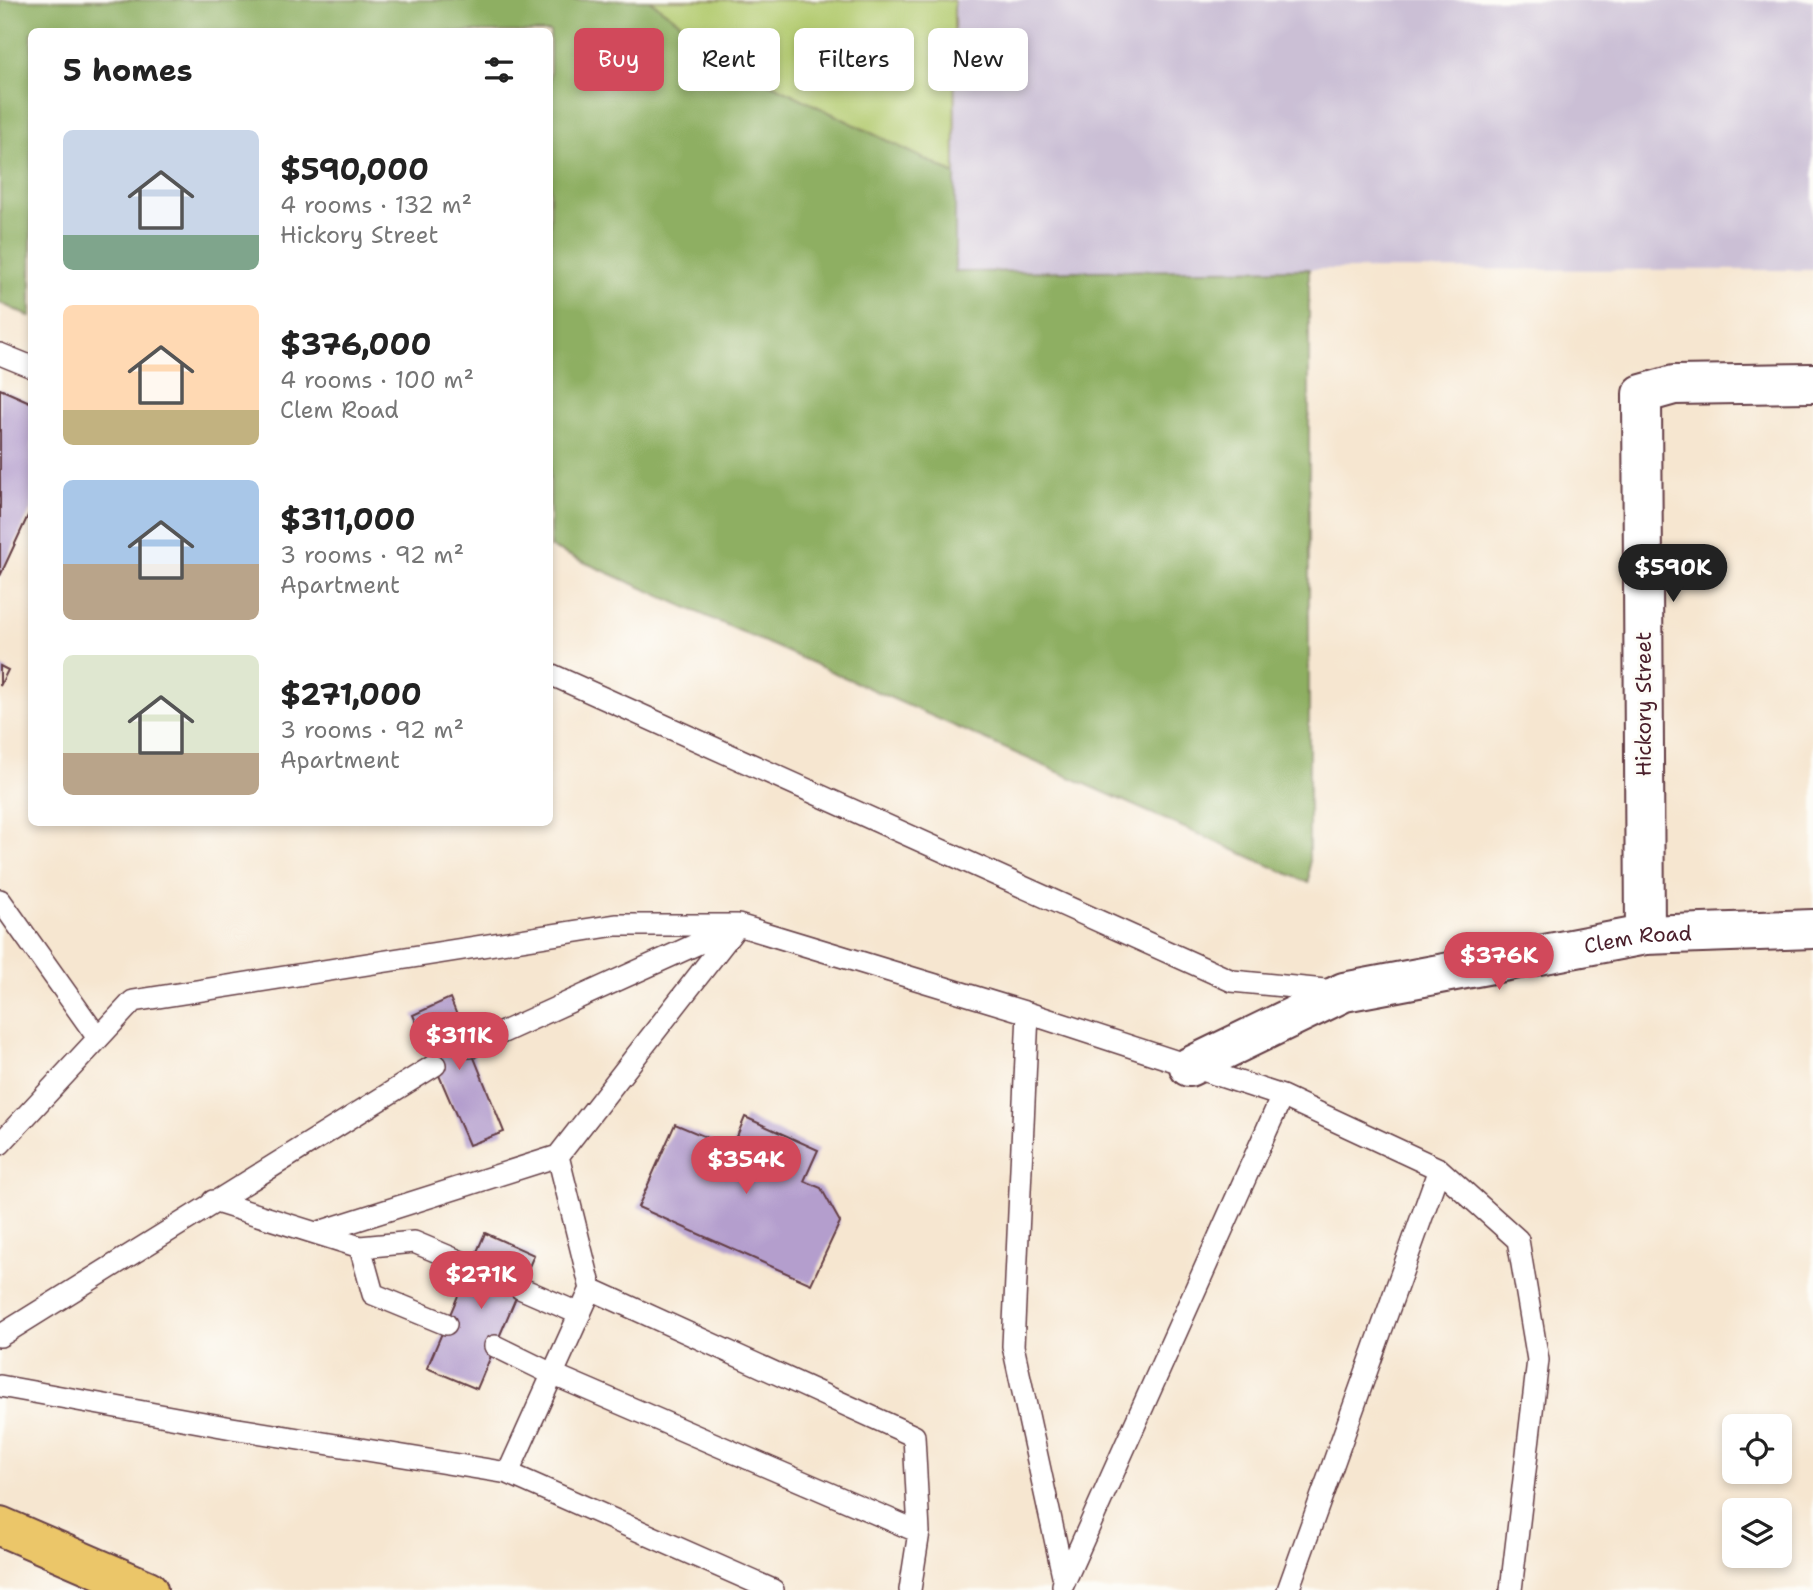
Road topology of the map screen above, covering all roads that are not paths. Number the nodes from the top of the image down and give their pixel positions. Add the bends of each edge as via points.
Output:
1 (0, 354) edge
2 (28, 365) edge
3 (1813, 383) edge
4 (553, 675) edge
5 (0, 900) edge
6 (738, 925) junction
7 (1813, 929) edge
8 (1645, 934) junction
9 (1344, 992) junction
10 (1028, 1013) junction
11 (98, 1038) junction
12 (470, 1047) dead end
13 (435, 1065) dead end
14 (1189, 1067) junction
15 (1282, 1096) junction
16 (0, 1144) edge
17 (558, 1156) junction
18 (1438, 1169) junction
19 (213, 1201) junction
20 (316, 1233) junction
21 (360, 1247) junction
22 (471, 1266) dead end
23 (520, 1288) dead end
24 (591, 1289) junction
25 (580, 1314) junction
26 (446, 1324) dead end
27 (0, 1336) edge
28 (495, 1346) dead end
29 (552, 1374) junction
30 (0, 1385) edge
31 (508, 1474) junction
32 (0, 1526) edge
33 (919, 1532) junction
34 (1063, 1585) edge
35 (148, 1590) edge
36 (773, 1590) edge
37 (910, 1590) edge
38 (1288, 1590) edge
39 (1511, 1590) edge

1 - 2 lane
3 - 8 street, Hickory Street via 1674,385 1642,394
4 - 9 lane via 1232,981
5 - 11 lane
6 - 10 lane
6 - 11 lane via 616,925 133,1001
6 - 12 lane
6 - 17 lane
7 - 8 street, Clem Road
8 - 9 street, Clem Road
9 - 14 street, Clem Road
10 - 14 lane
10 - 34 lane via 1013,1346
11 - 16 lane
13 - 19 lane
14 - 15 lane
15 - 18 lane
15 - 34 lane
17 - 20 lane
17 - 24 lane
18 - 38 lane
18 - 39 lane via 1518,1240 1538,1360
19 - 20 lane
19 - 27 lane
20 - 21 lane
21 - 22 lane via 414,1242
21 - 26 lane via 373,1294
23 - 25 lane
24 - 25 lane
24 - 33 lane via 914,1436
25 - 29 lane
28 - 29 lane
29 - 31 lane
29 - 33 lane
30 - 31 lane
31 - 36 lane
32 - 35 highway
33 - 37 lane

